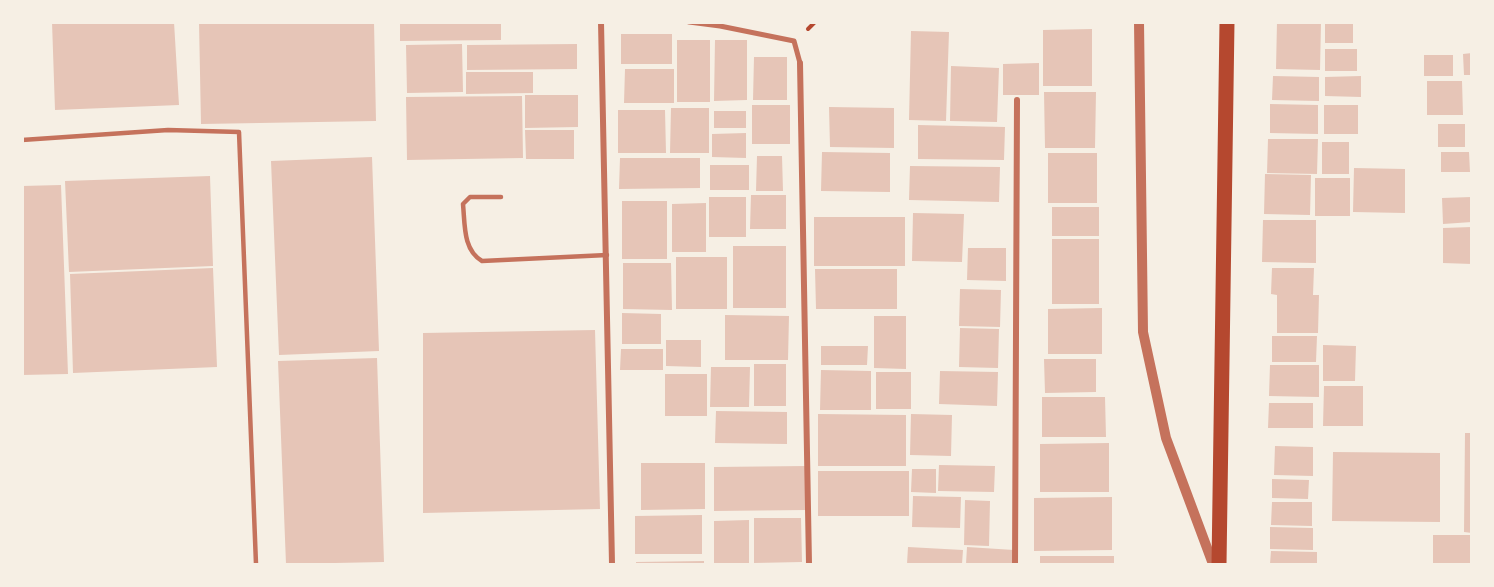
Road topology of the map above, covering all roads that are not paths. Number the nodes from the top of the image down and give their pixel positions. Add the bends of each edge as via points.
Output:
1 (601, 22) edge
2 (689, 22) edge
3 (1139, 22) edge
4 (1227, 22) edge
5 (800, 63) joint
6 (1017, 100) dead end
7 (22, 140) edge
8 (501, 197) dead end
9 (607, 255) junction
10 (256, 564) edge
11 (612, 564) edge
12 (809, 564) edge
13 (1016, 564) edge
14 (1213, 564) edge
15 (1219, 564) edge

1 - 9 street
2 - 5 street via 794,41
3 - 14 street via 1143,332 1166,438
4 - 15 main road
5 - 12 street
6 - 13 street
7 - 10 lane via 168,130 239,132
8 - 9 lane via 470,197 463,204 468,246 472,255 482,261
9 - 11 street

